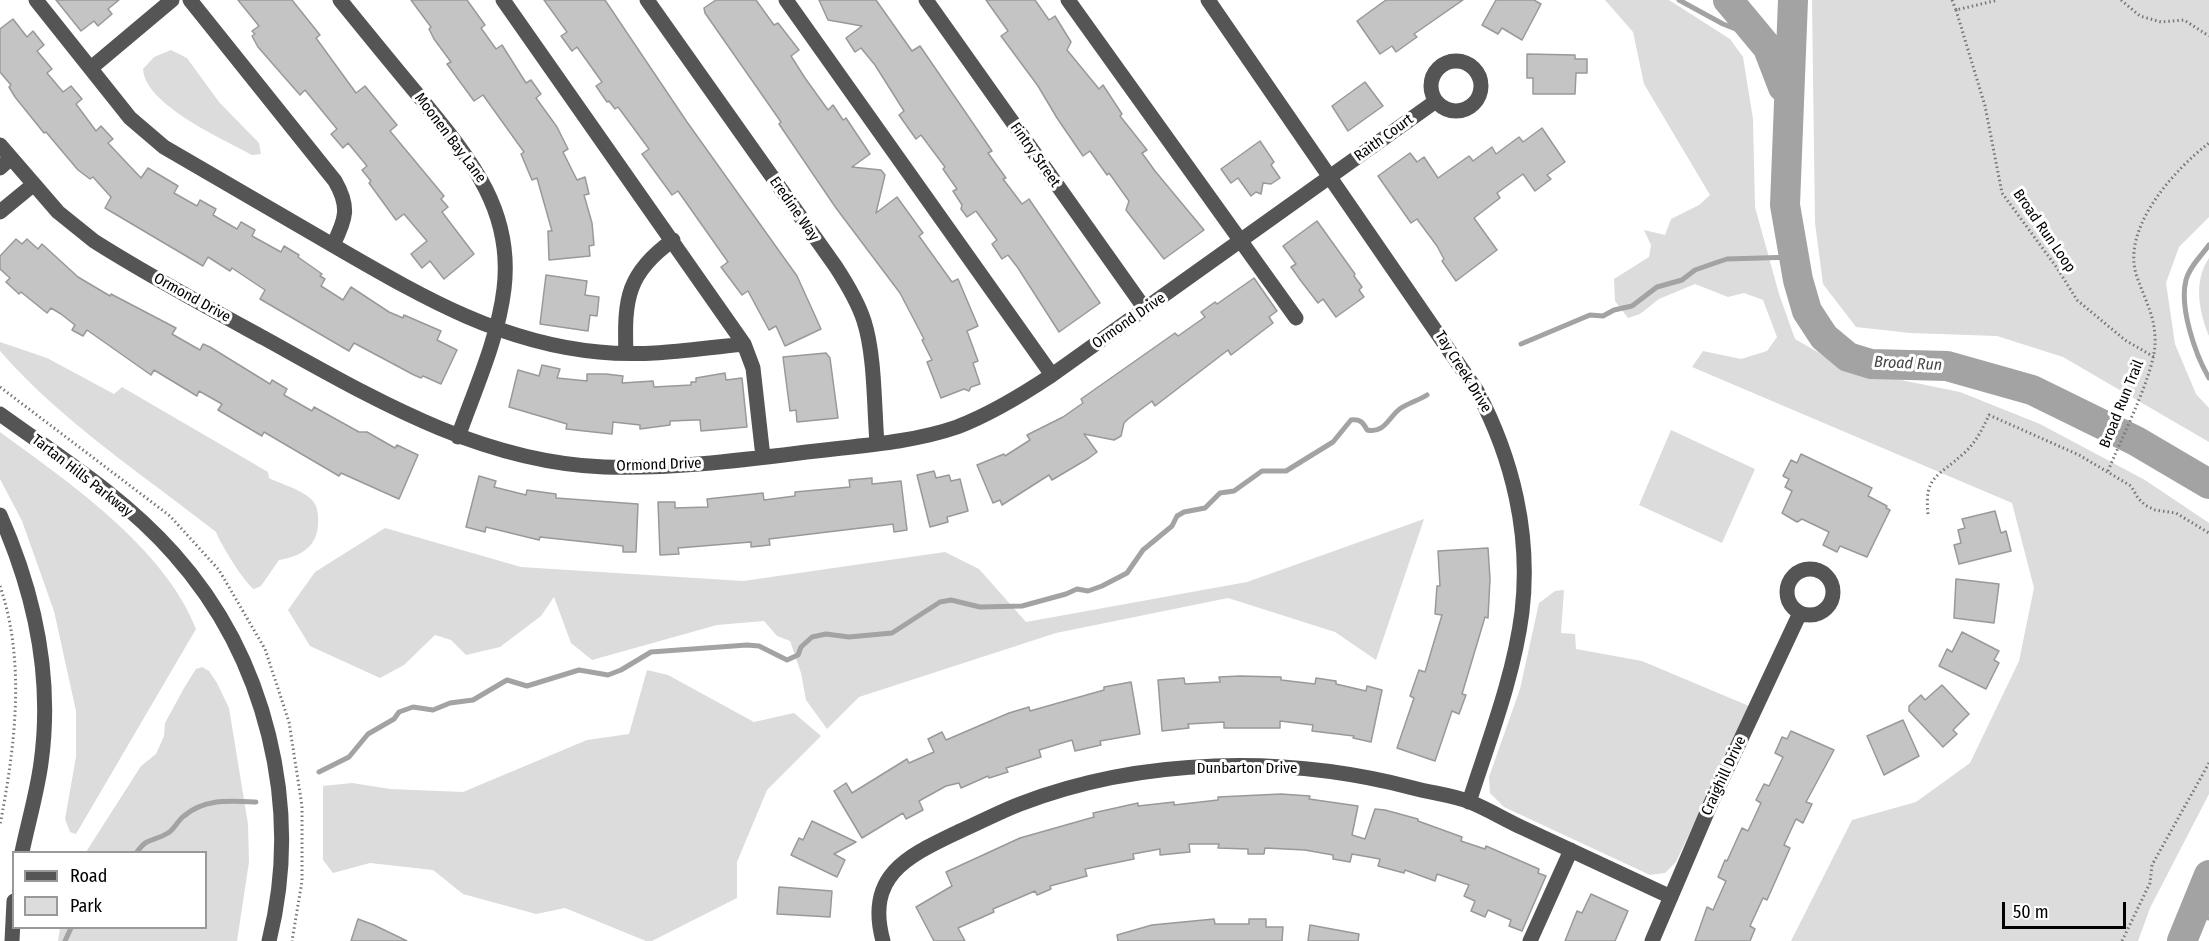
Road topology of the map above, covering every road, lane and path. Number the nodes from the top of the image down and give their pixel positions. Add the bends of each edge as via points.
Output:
1 (36, 0) edge
2 (172, 0) edge
3 (190, 0) edge
4 (340, 0) edge
5 (503, 0) edge
6 (646, 0) edge
7 (786, 0) edge
8 (926, 0) edge
9 (1068, 0) edge
10 (1208, 0) edge
11 (1952, 0) edge
12 (1998, 0) edge
13 (2121, 0) edge
14 (1956, 10) junction
15 (2209, 36) edge
16 (91, 68) junction
17 (1436, 101) dead end
18 (2209, 143) edge
19 (0, 145) edge
20 (6, 163) edge
21 (1332, 176) junction
22 (34, 184) junction
23 (0, 212) edge
24 (673, 240) junction
25 (1241, 241) junction
26 (333, 245) junction
27 (1145, 309) junction
28 (1296, 318) dead end
29 (495, 330) junction
30 (744, 344) junction
31 (626, 353) junction
32 (2154, 357) junction
33 (1052, 375) junction
34 (0, 414) edge
35 (458, 437) junction
36 (877, 443) junction
37 (763, 457) junction
38 (2108, 471) junction
39 (1928, 514) dead end
40 (0, 515) edge
41 (2209, 533) edge
42 (0, 586) edge
43 (1800, 613) dead end
44 (2209, 763) edge
45 (1469, 802) junction
46 (0, 825) edge
47 (1571, 850) junction
48 (22, 851) edge
49 (1671, 897) junction
50 (269, 941) edge
51 (883, 941) edge
52 (1530, 941) edge
53 (1652, 941) edge
54 (2122, 941) edge

1 - 16 street
2 - 16 street
3 - 26 street via 345,198 345,216
4 - 29 street, Moonen Bay Lane via 459,145 487,187 504,244 504,289
5 - 24 street
6 - 36 street, Eredine Way via 836,267 856,302 865,322 869,347
7 - 33 street
8 - 27 street, Fintry Street
9 - 25 street
10 - 21 street, Tay Creek Drive
11 - 14 path, Broad Run Loop
12 - 14 path
13 - 15 path via 2140,16 2161,22 2184,20
14 - 32 path, Broad Run Loop via 1985,106 2002,194 2077,300 2125,340
16 - 26 street via 144,132
17 - 21 street, Raith Court
18 - 32 path, Broad Run Trail via 2160,192 2137,236 2136,275 2154,321
19 - 20 street, Ormond Drive
20 - 22 street, Ormond Drive
21 - 25 street, Ormond Drive
21 - 45 street, Tay Creek Drive via 1477,391 1510,465 1521,521 1522,612 1510,671
22 - 23 street
22 - 35 street, Ormond Drive via 73,225 120,258 390,408
24 - 30 street
24 - 31 street via 644,263 633,280 627,306
25 - 27 street, Ormond Drive
25 - 28 street
26 - 29 street via 409,289
27 - 33 street, Ormond Drive
29 - 31 street via 557,346
29 - 35 street, Moonen Bay Lane
30 - 31 street
30 - 37 street via 753,368
32 - 38 path, Broad Run Trail
33 - 36 street, Ormond Drive via 1013,401 957,427
34 - 50 street, Tartan Hills Parkway via 108,492 174,553 197,581 235,644 255,687 278,771 281,854
35 - 37 street, Ormond Drive via 534,457 602,467
36 - 37 street, Ormond Drive
38 - 39 path via 1989,416 1971,447 1933,478 1926,492
38 - 41 path, Broad Run Trail via 2131,486 2145,505 2176,513
40 - 48 street via 25,579 44,669 41,764
42 - 46 path via 12,636 14,692 11,760
43 - 49 street, Craighill Drive
44 - 54 path via 2152,865 2150,883
45 - 47 street, Dunbarton Drive
45 - 51 street, Dunbarton Drive via 1384,781 1283,767 1170,770 1079,786 1020,804 908,857 896,869 882,895 879,908
47 - 49 street, Dunbarton Drive
47 - 52 street
49 - 53 street, Craighill Drive

